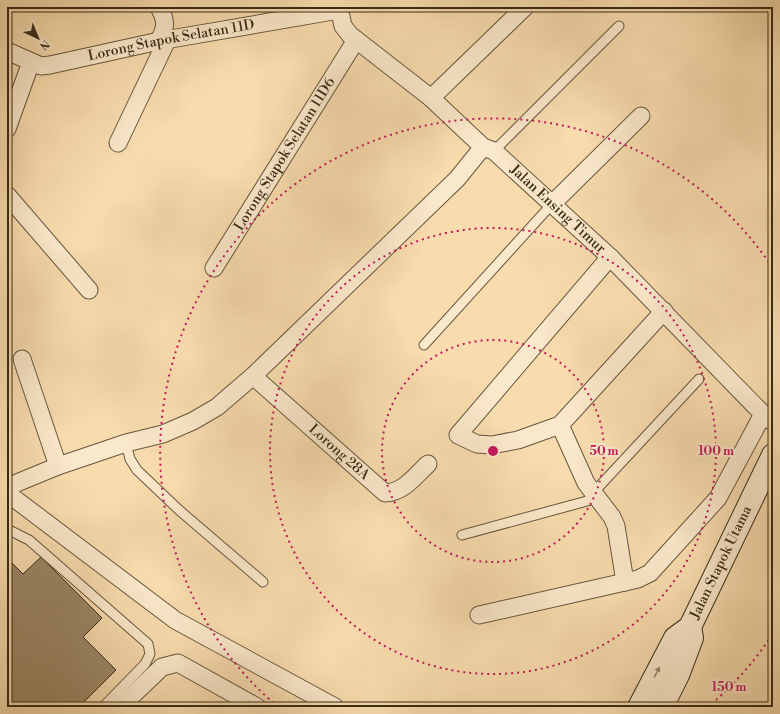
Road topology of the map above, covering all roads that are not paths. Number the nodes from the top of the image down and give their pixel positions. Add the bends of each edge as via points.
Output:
1 (159, 7) edge
2 (524, 7) edge
3 (339, 9) edge
4 (619, 26) dead end
5 (356, 40) junction
6 (163, 41) junction
7 (7, 51) edge
8 (31, 62) junction
9 (431, 98) junction
10 (641, 116) dead end
11 (7, 130) edge
12 (118, 143) dead end
13 (488, 149) junction
14 (7, 195) edge
15 (552, 204) junction
16 (610, 257) junction
17 (214, 268) dead end
18 (89, 290) dead end
19 (664, 311) junction
20 (424, 345) dead end
21 (22, 359) dead end
22 (253, 376) junction
23 (699, 379) dead end
24 (768, 418) edge
25 (560, 425) junction
26 (126, 442) junction
27 (773, 455) edge
28 (428, 464) dead end
29 (58, 466) junction
30 (7, 487) edge
31 (7, 493) edge
32 (596, 495) junction
33 (7, 529) edge
34 (462, 535) dead end
35 (263, 582) dead end
36 (625, 582) junction
37 (479, 615) dead end
38 (690, 627) junction
39 (103, 707) edge
40 (120, 707) edge
41 (257, 707) edge
42 (335, 707) edge
43 (639, 707) edge
44 (662, 707) edge

1 - 6 street via 165,29
2 - 9 street
3 - 5 street, Jalan Ensing Timur via 343,26
3 - 6 street, Lorong Stapok Selatan 11D
4 - 13 lane
5 - 9 street, Jalan Ensing Timur
5 - 17 street, Lorong Stapok Selatan 11D6
6 - 8 street, Lorong Stapok Selatan 11D via 50,65 42,66
6 - 12 street
7 - 8 street, Lorong Stapok Selatan 11D
8 - 11 street
9 - 13 street, Jalan Ensing Timur
10 - 15 street
13 - 15 street, Jalan Ensing Timur
13 - 22 street
14 - 18 street
15 - 16 street, Jalan Ensing Timur
15 - 20 lane
16 - 19 street, Jalan Ensing Timur
16 - 25 street via 458,435 477,444 492,445 518,440
19 - 24 street, Jalan Ensing Timur
19 - 25 street
21 - 29 street
22 - 26 street via 217,407 193,421 163,434
22 - 28 street, Lorong 28A via 385,493 401,489
23 - 32 lane
24 - 36 street via 710,509 650,573
25 - 32 street via 577,468
26 - 29 street
26 - 35 lane via 130,459 137,470
27 - 38 main road, Jalan Stapok Utama
29 - 30 street
31 - 42 street via 175,620
32 - 34 lane
32 - 36 street via 616,526
33 - 39 lane via 29,540 148,644 150,654 145,664
36 - 37 street
43 -> 38 main road, Jalan Stapok Utama via 675,638
38 - 44 main road via 692,638
40 - 41 street via 162,667 178,663

